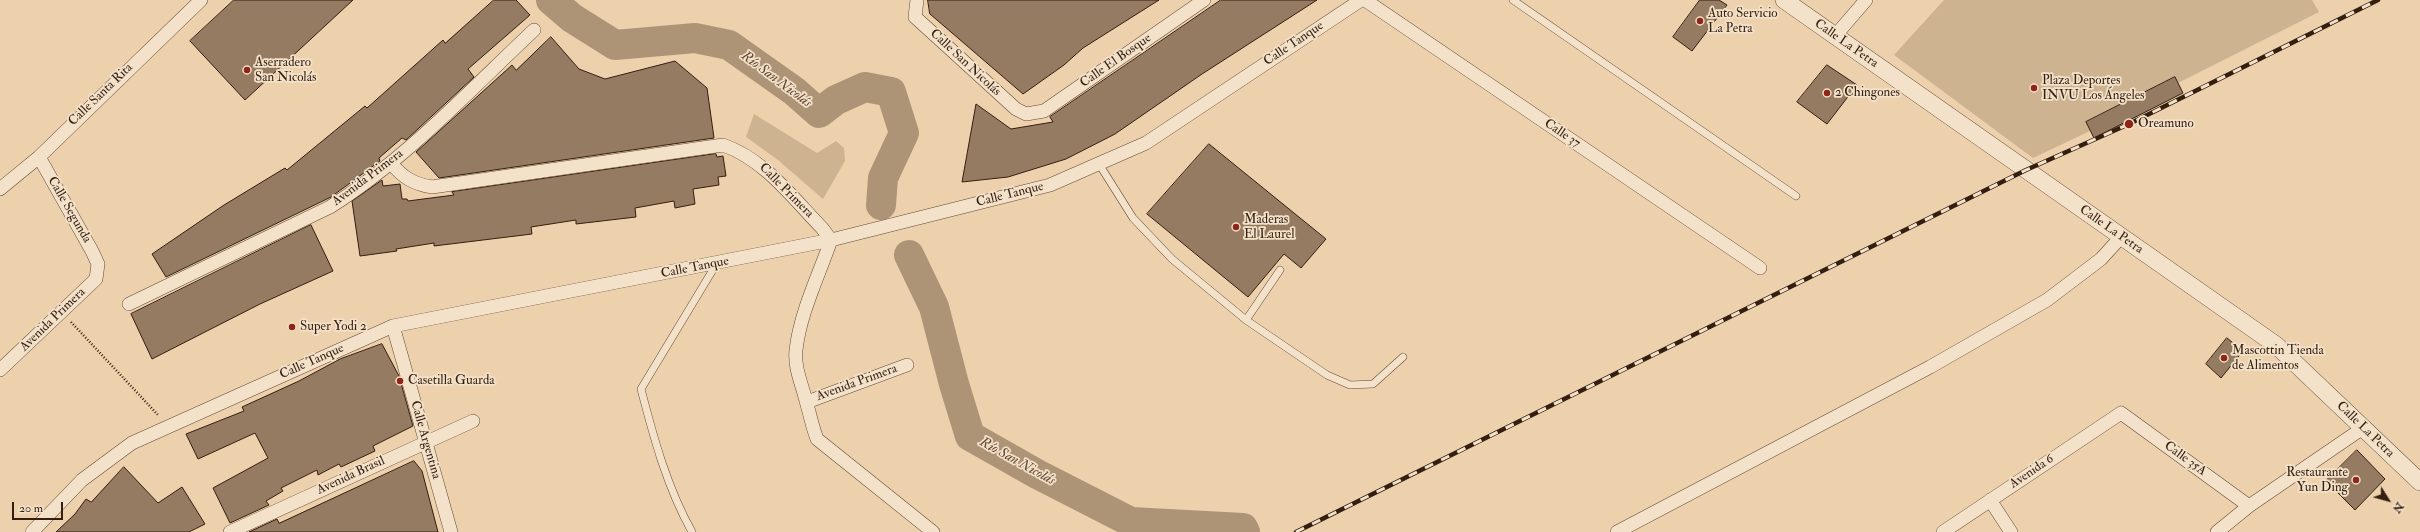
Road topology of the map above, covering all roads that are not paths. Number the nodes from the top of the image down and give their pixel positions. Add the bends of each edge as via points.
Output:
1 (201, 0) edge
2 (1204, 0) edge
3 (1361, 0) edge
4 (1365, 0) edge
5 (1513, 0) edge
6 (1784, 0) edge
7 (1866, 0) edge
8 (915, 3) edge
9 (534, 30) dead end
10 (1835, 36) junction
11 (1026, 114) joint
12 (38, 157) junction
13 (391, 163) junction
14 (1099, 164) junction
15 (0, 189) edge
16 (1796, 196) dead end
17 (2121, 237) junction
18 (831, 240) junction
19 (718, 263) junction
20 (98, 264) joint
21 (1760, 268) dead end
22 (1280, 270) dead end
23 (130, 304) dead end
24 (1246, 320) junction
25 (393, 326) junction
26 (1403, 357) dead end
27 (908, 365) dead end
28 (0, 370) edge
29 (807, 402) junction
30 (2121, 413) joint
31 (472, 421) dead end
32 (2363, 428) junction
33 (426, 442) junction
34 (2420, 482) edge
35 (1990, 500) junction
36 (2249, 506) junction
37 (32, 532) edge
38 (230, 532) edge
39 (451, 532) edge
40 (692, 532) edge
41 (933, 532) edge
42 (1617, 532) edge
43 (1943, 532) edge
44 (2011, 532) edge
45 (2217, 532) edge

1 - 12 street, Calle Santa Rita
2 - 11 street, Calle El Bosque via 1044,111
3 - 14 street, Calle Tanque via 1146,143
4 - 21 street, Calle 37
5 - 16 lane
6 - 10 street, Calle La Petra
7 - 10 street
8 - 11 street, Calle San Nicolás via 915,17 1016,110
9 - 13 street, Avenida Primera
10 - 17 street, Calle La Petra
12 - 15 street, Calle Santa Rita
12 - 20 street, Calle Segunda
13 - 18 street, Calle Primera via 414,184 432,187 723,145 741,151 758,162
13 - 23 street, Avenida Primera via 330,207
14 - 18 street, Calle Tanque via 1050,185
14 - 24 lane via 1133,218 1172,259
17 - 32 street, Calle La Petra via 2276,345
17 - 42 street via 2101,259 2040,304 1930,367
18 - 19 street, Calle Tanque
18 - 29 street via 800,328 795,352 797,374
19 - 25 street, Calle Tanque
19 - 40 lane via 641,389 656,447 680,510
20 - 28 street, Avenida Primera via 96,279
22 - 24 lane
24 - 26 lane via 1327,376 1350,385 1373,384
25 - 33 street, Calle Argentina
25 - 37 street, Calle Tanque via 132,443 82,480
27 - 29 street, Avenida Primera
29 - 41 street via 810,422 817,439
30 - 35 street, Avenida 6
30 - 36 street, Calle 35A
31 - 33 street, Avenida Brasil
32 - 34 street, Calle La Petra
32 - 36 street
33 - 38 street, Avenida Brasil
33 - 39 street, Calle Argentina
35 - 43 street, Avenida 6
35 - 44 street
36 - 45 street

